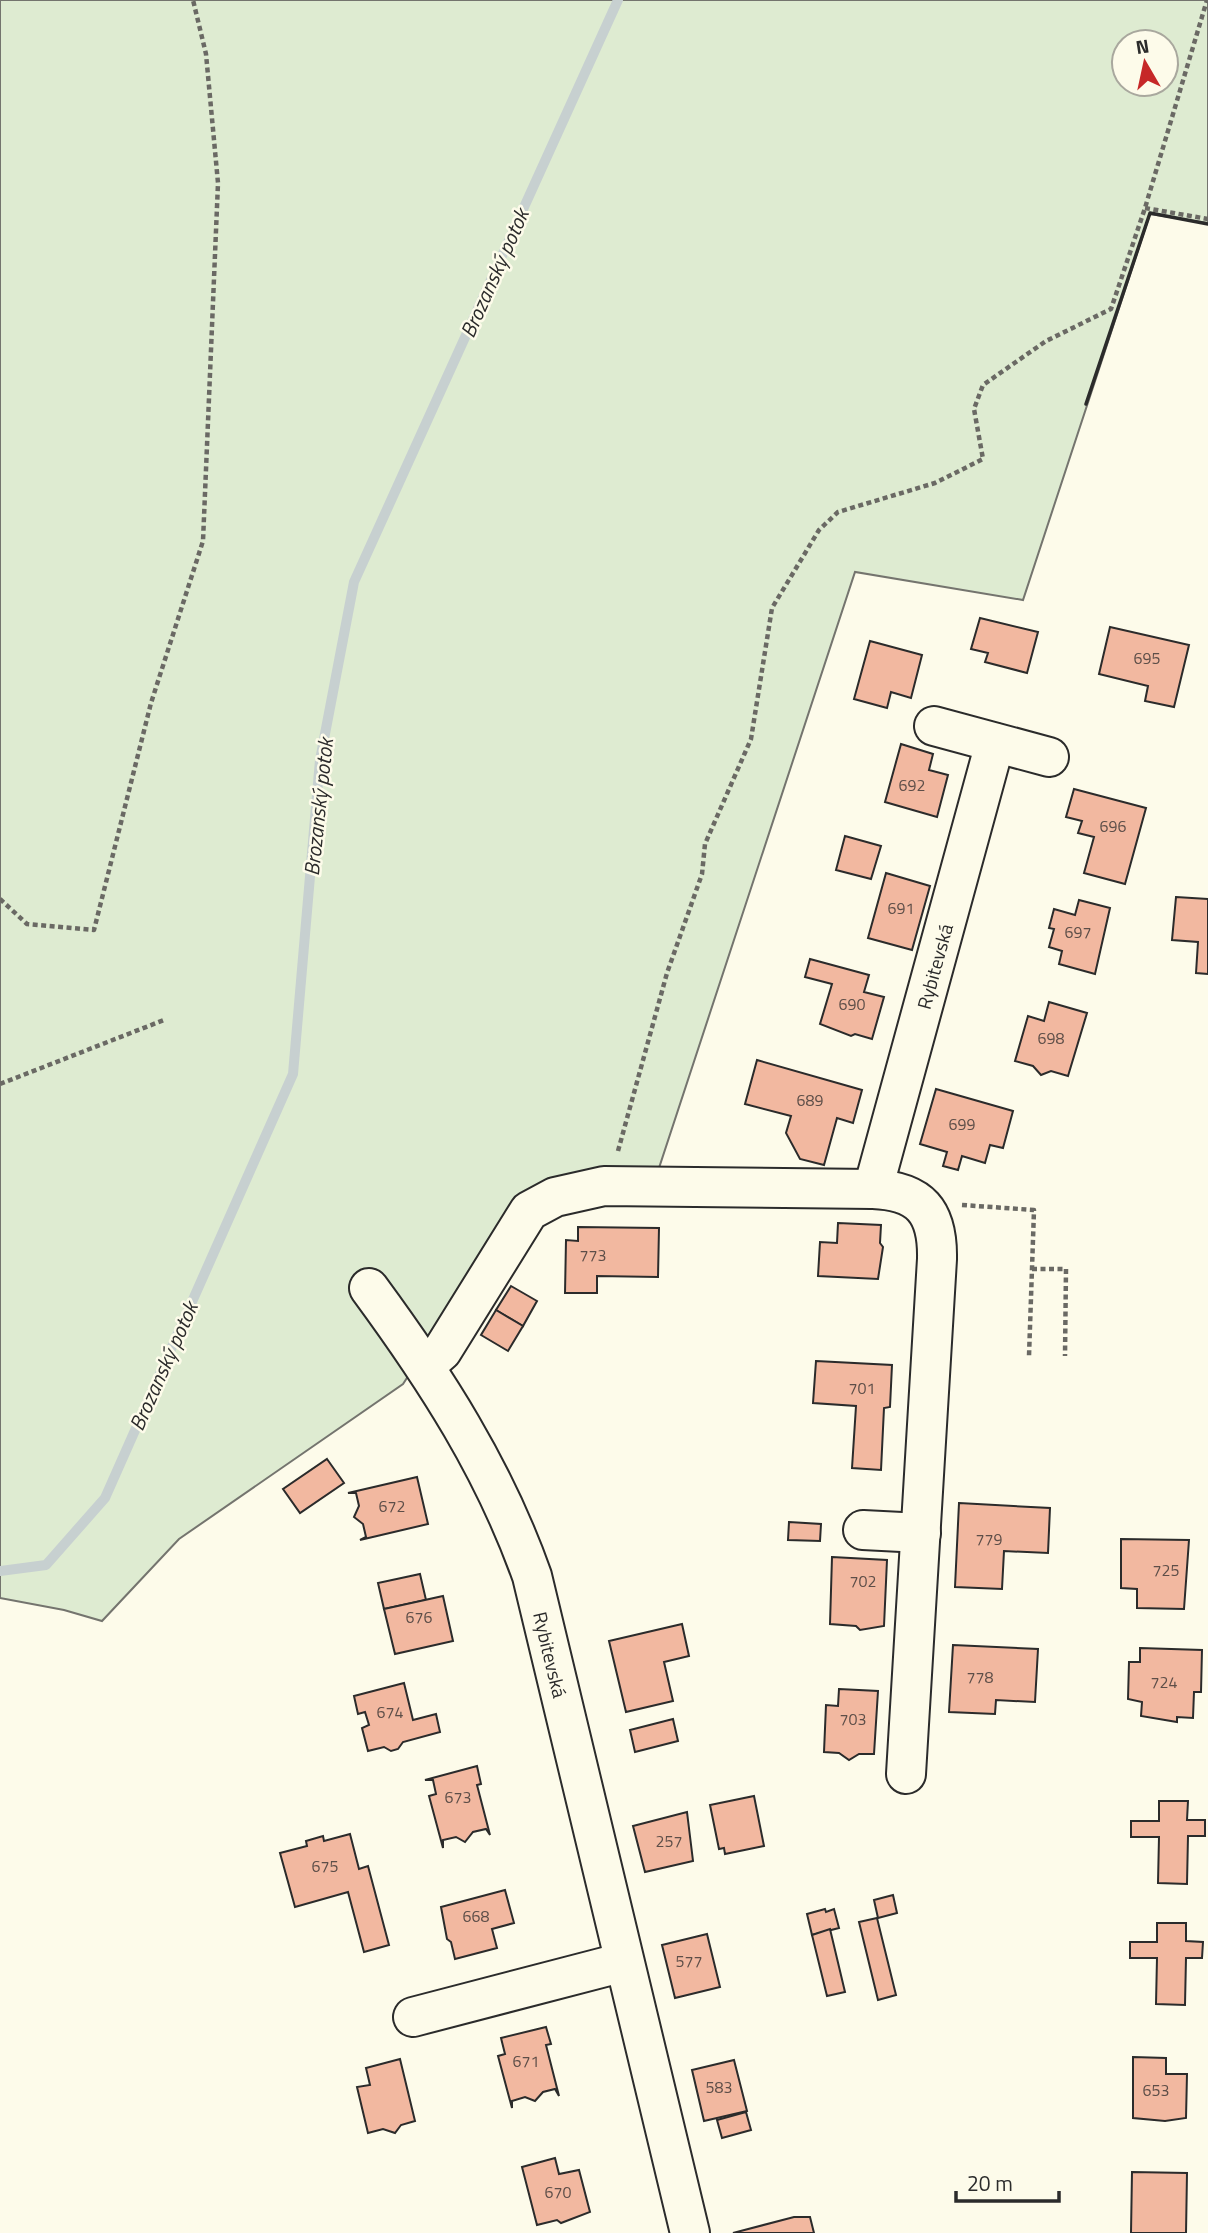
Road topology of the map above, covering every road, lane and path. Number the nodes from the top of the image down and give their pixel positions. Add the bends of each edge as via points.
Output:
1 (193, 0) edge
2 (1207, 0) edge
3 (1145, 208) junction
4 (1208, 219) edge
5 (934, 726) dead end
6 (995, 743) junction
7 (1049, 757) dead end
8 (0, 899) edge
9 (164, 1020) dead end
10 (0, 1084) edge
11 (604, 1186) junction
12 (873, 1189) junction
13 (923, 1205) junction
14 (1032, 1269) junction
15 (369, 1288) dead end
16 (1029, 1356) dead end
17 (1065, 1356) dead end
18 (426, 1365) junction
19 (863, 1530) dead end
20 (921, 1533) junction
21 (906, 1774) dead end
22 (624, 1962) junction
23 (413, 2017) dead end
24 (690, 2233) edge

1 - 8 path via 206,54 218,183 203,541 151,703 94,930 27,924
2 - 3 path
3 - 4 path
3 - 11 path via 1111,309 1046,341 983,385 974,409 983,459 935,483 838,512 819,530 772,608 751,739 705,844 702,874 667,973 622,1139
5 - 6 street
6 - 7 street
6 - 12 street, Rybitevská
9 - 10 path
11 - 12 street
11 - 18 street via 555,1197 529,1211 442,1351
12 - 13 street via 895,1190
13 - 14 path via 1034,1210
13 - 20 street via 932,1218 937,1240
14 - 16 path
14 - 17 path via 1066,1269
15 - 18 street, Rybitevská
18 - 22 street, Rybitevská via 500,1495 532,1576
19 - 20 street
20 - 21 street
22 - 23 street
22 - 24 street, Rybitevská

